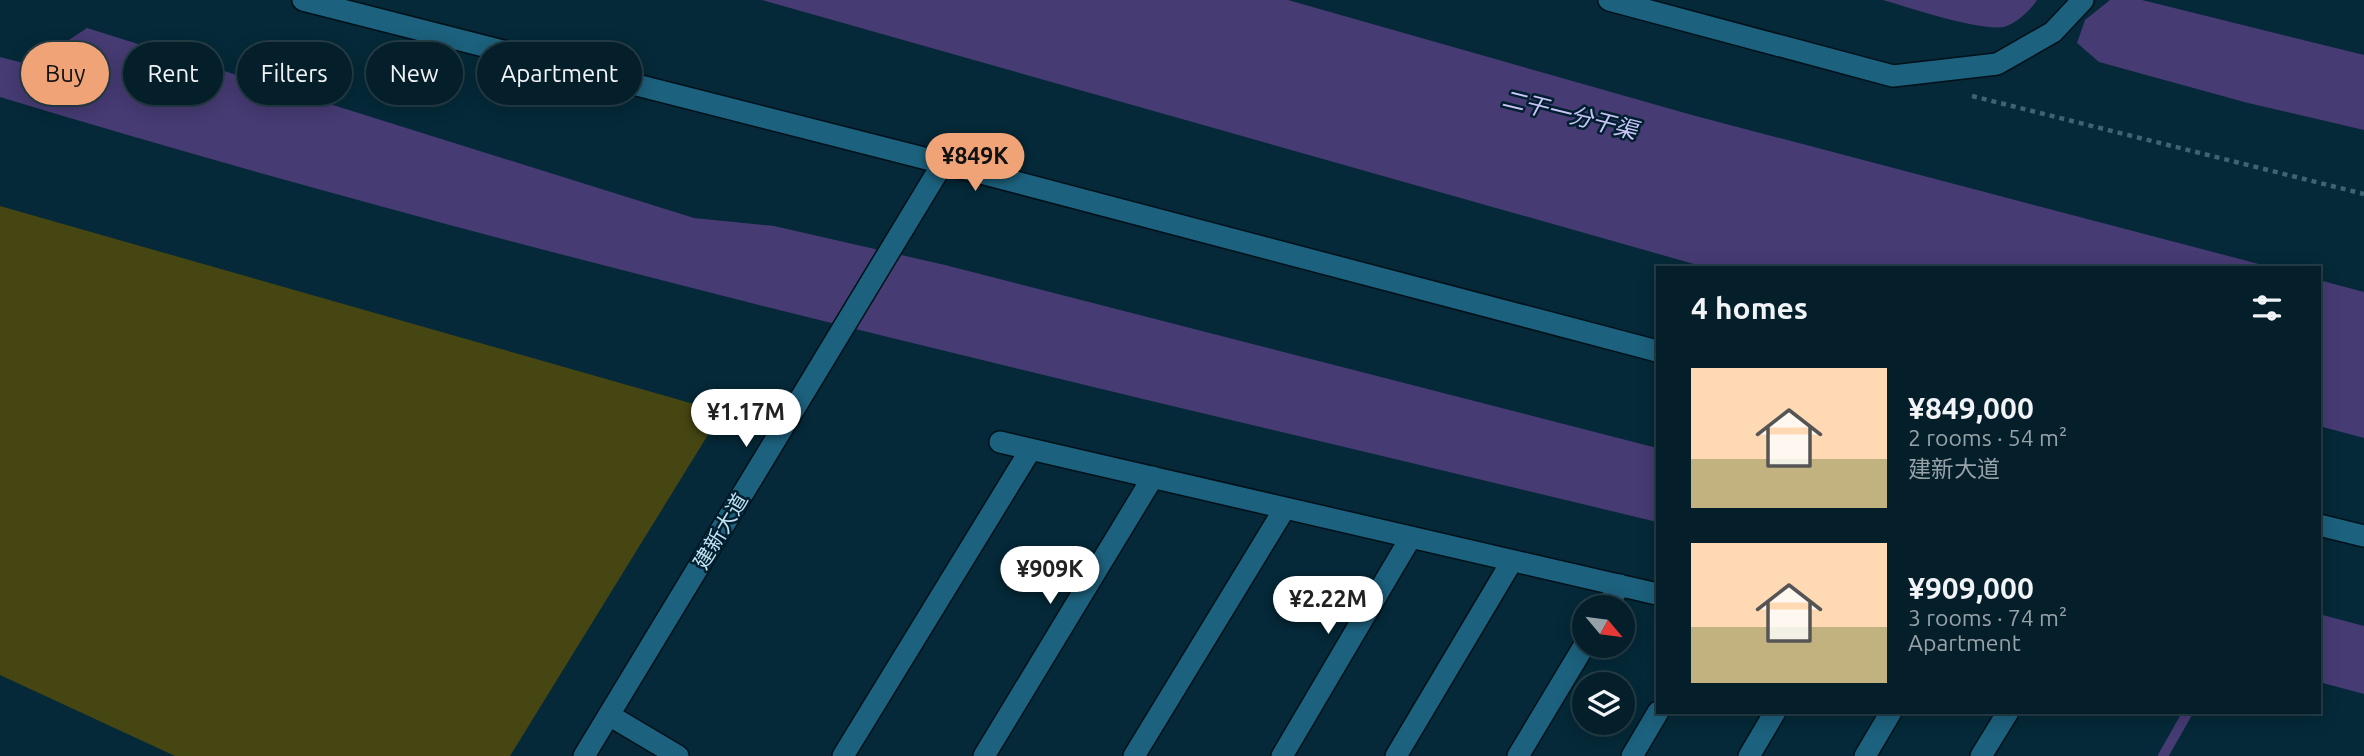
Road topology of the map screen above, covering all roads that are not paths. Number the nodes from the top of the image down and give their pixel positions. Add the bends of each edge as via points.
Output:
1 (303, 0) edge
2 (1609, 0) edge
3 (2083, 0) edge
4 (943, 163) junction
5 (1656, 351) edge
6 (1000, 442) dead end
7 (1031, 449) junction
8 (1153, 477) junction
9 (1285, 508) junction
10 (2321, 525) edge
11 (2364, 536) edge
12 (1411, 537) junction
13 (1512, 561) junction
14 (1620, 585) junction
15 (1656, 594) edge
16 (1614, 595) edge
17 (1577, 658) edge
18 (1657, 714) edge
19 (1774, 714) edge
20 (1890, 714) edge
21 (2007, 714) edge
22 (609, 715) junction
23 (584, 756) edge
24 (678, 756) edge
25 (843, 756) edge
26 (984, 756) edge
27 (1134, 756) edge
28 (1282, 756) edge
29 (1396, 756) edge
30 (1518, 756) edge
31 (1632, 756) edge
32 (1749, 756) edge
33 (1865, 756) edge
34 (1982, 756) edge

1 - 4 street
2 - 3 street via 1893,76 1997,64 2053,32
4 - 5 street
4 - 22 street, 建新大道
6 - 7 street
7 - 8 street
7 - 25 street
8 - 9 street
8 - 26 street
9 - 12 street
9 - 27 street
10 - 11 street
12 - 13 street
12 - 28 street
13 - 14 street
13 - 29 street
14 - 15 street
14 - 16 street
17 - 30 street
18 - 31 street
19 - 32 street
20 - 33 street
21 - 34 street
22 - 23 street, 建新大道
22 - 24 street

